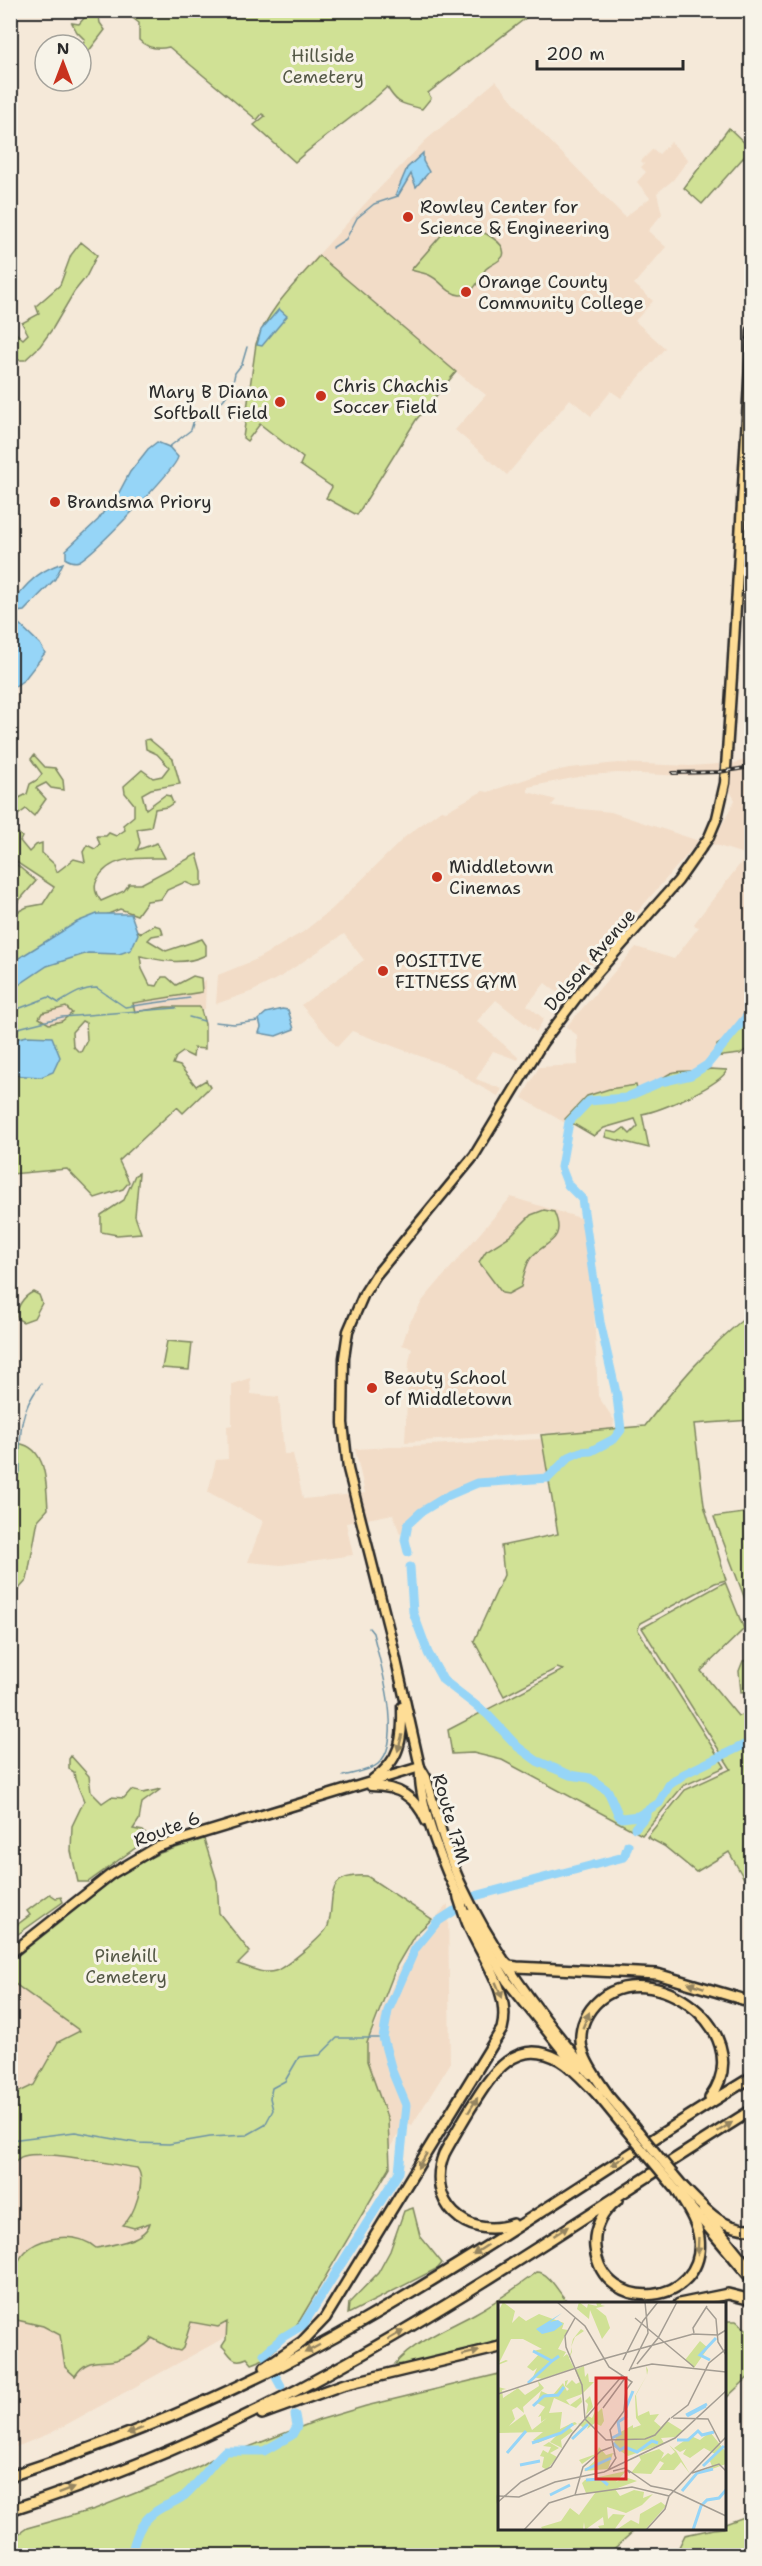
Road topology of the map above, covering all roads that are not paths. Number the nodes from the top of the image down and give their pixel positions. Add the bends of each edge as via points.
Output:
1 (752, 330) edge
2 (401, 1685) junction
3 (420, 1767) junction
4 (361, 1785) junction
5 (436, 1841) junction
6 (459, 1898) junction
7 (10, 1954) edge
8 (503, 1961) junction
9 (752, 2002) edge
10 (752, 2077) edge
11 (602, 2093) junction
12 (752, 2110) edge
13 (685, 2118) junction
14 (646, 2176) junction
15 (682, 2191) junction
16 (550, 2206) junction
17 (752, 2229) edge
18 (752, 2271) edge
19 (752, 2280) edge
20 (752, 2300) edge
21 (689, 2302) edge
22 (498, 2346) edge
23 (203, 2403) junction
24 (215, 2430) junction
25 (10, 2476) edge
26 (10, 2510) edge

1 - 2 main road, Dolson Avenue via 732,679 720,810 709,837 683,874 557,1023 474,1157 376,1275 353,1315 344,1358 345,1447
2 - 3 main road
2 -> 4 main road via 403,1726 399,1749 388,1766
3 - 4 main road, Route 6
3 - 5 main road, Route 17M via 419,1779
3 - 8 main road, Route 17M via 460,1882
4 - 5 main road via 388,1786 401,1791 419,1807
4 - 7 main road, Route 6 via 157,1847 110,1875
5 - 6 main road, Route 17M
6 - 11 main road, Route 17M via 507,1981
6 -> 23 highway via 503,1999 505,2015 499,2036 325,2318 293,2349
9 -> 8 highway via 657,1974 516,1967
8 - 11 main road, Route 17M
10 - 13 highway
11 -> 13 highway via 582,2048 581,2033 589,2012 599,2000 621,1989 648,1987 667,1991 710,2015 722,2030 729,2049 722,2083
11 - 15 main road, Route 17M, bridge
16 -> 11 highway via 495,2229 464,2222 451,2210 440,2189 439,2167 444,2154 490,2078 513,2058 536,2053 558,2059
14 -> 12 highway
13 -> 16 highway
15 -> 14 highway via 699,2236 694,2267 680,2284 666,2292 649,2295 626,2291 600,2267 595,2236 608,2209
24 -> 14 highway via 407,2329
15 - 17 highway via 720,2222
15 - 18 main road, Route 17M
15 - 19 main road, Route 17M
16 -> 23 highway via 362,2322
20 - 21 highway via 728,2294
24 -> 22 highway via 342,2385
23 -> 25 highway
26 -> 24 highway via 116,2472

